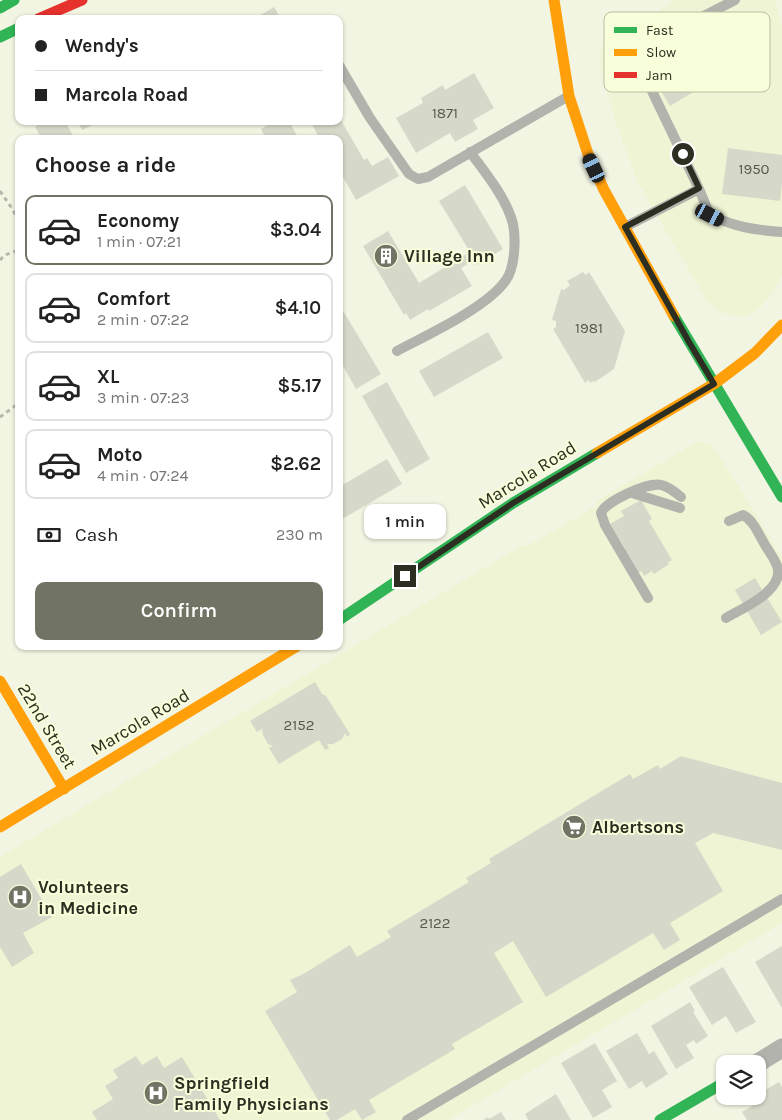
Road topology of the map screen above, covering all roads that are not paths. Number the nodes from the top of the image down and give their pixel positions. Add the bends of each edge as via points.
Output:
1 (14, 0) edge
2 (82, 0) edge
3 (554, 0) edge
4 (735, 0) edge
5 (0, 8) edge
6 (712, 12) edge
7 (47, 15) edge
8 (15, 30) edge
9 (0, 37) edge
10 (343, 72) edge
11 (652, 92) edge
12 (569, 96) junction
13 (470, 152) junction
14 (699, 188) junction
15 (625, 227) junction
16 (782, 232) edge
17 (782, 325) edge
18 (397, 351) dead end
19 (714, 384) junction
20 (632, 493) junction
21 (681, 497) dead end
22 (782, 497) edge
23 (680, 508) dead end
24 (729, 521) dead end
25 (648, 598) dead end
26 (343, 617) edge
27 (726, 618) dead end
28 (290, 650) edge
29 (0, 681) edge
30 (64, 789) junction
31 (0, 827) edge
32 (782, 900) edge
33 (782, 1048) edge
34 (766, 1058) edge
35 (716, 1087) edge
36 (407, 1120) edge
37 (660, 1120) edge

1 - 5 main road
2 - 7 main road
3 - 12 main road
4 - 6 lane
8 - 9 main road
10 - 13 lane via 409,174 418,179 428,177
11 - 14 lane
12 - 13 lane
12 - 15 main road via 588,154
13 - 18 lane via 498,192 513,224 515,250 508,278 495,294
14 - 15 lane
14 - 16 lane via 710,215 728,224
15 - 19 main road
17 - 19 main road, Marcola Road via 755,353
19 - 22 main road
19 - 26 main road, Marcola Road via 513,503
20 - 21 lane via 654,484 663,485
20 - 23 lane
20 - 25 lane via 607,504 601,518
24 - 27 lane via 743,515 750,520 775,561 778,578 768,592
28 - 30 main road, Marcola Road
29 - 30 main road, 22nd Street
30 - 31 main road, Marcola Road
32 - 36 lane
33 - 34 street
35 - 37 main road

